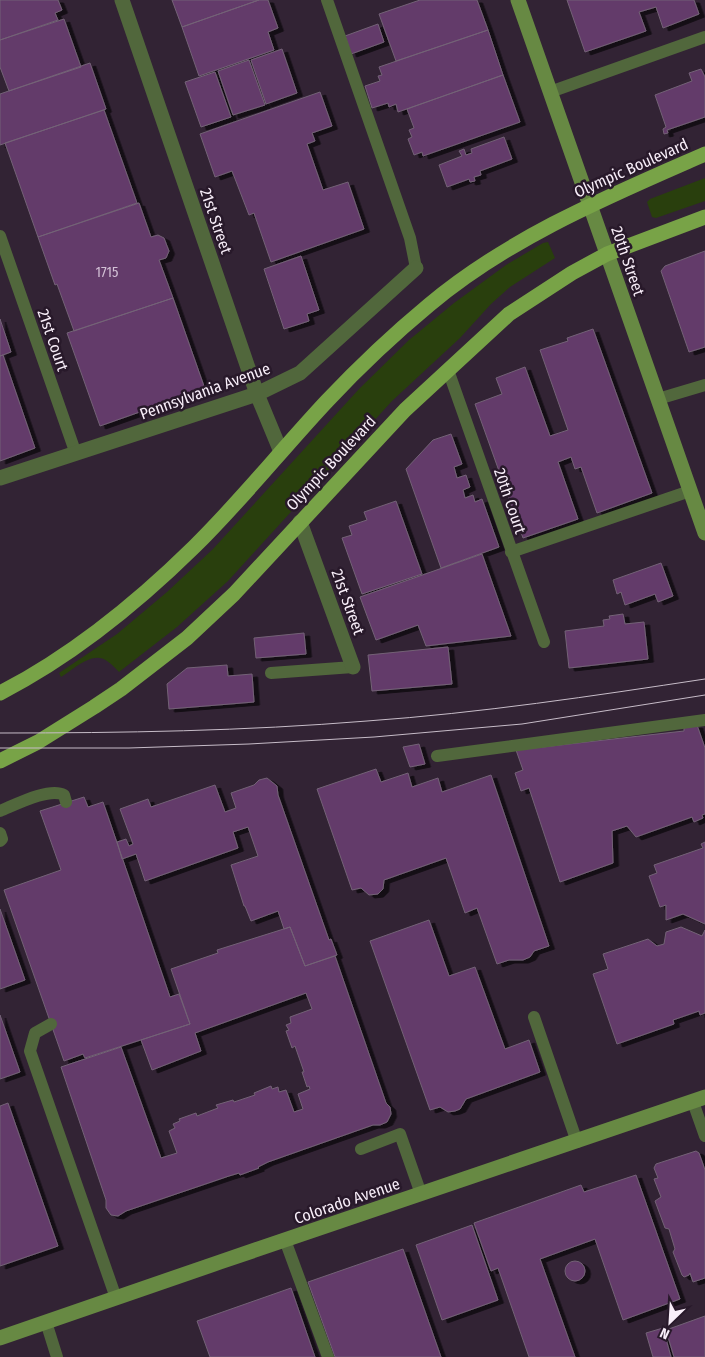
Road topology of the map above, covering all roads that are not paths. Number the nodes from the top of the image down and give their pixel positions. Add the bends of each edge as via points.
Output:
1 (122, 0) edge
2 (327, 0) edge
3 (518, 0) edge
4 (705, 37) edge
5 (550, 92) junction
6 (705, 154) edge
7 (589, 205) junction
8 (705, 217) edge
9 (0, 236) edge
10 (607, 254) junction
11 (416, 268) joint
12 (448, 370) junction
13 (705, 385) edge
14 (257, 394) junction
15 (658, 399) junction
16 (281, 452) junction
17 (76, 454) junction
18 (0, 478) edge
19 (690, 491) junction
20 (300, 522) junction
21 (705, 534) edge
22 (511, 552) junction
23 (544, 642) dead end
24 (353, 667) joint
25 (271, 672) dead end
26 (0, 693) edge
27 (705, 720) edge
28 (437, 756) dead end
29 (0, 762) edge
30 (66, 802) dead end
31 (0, 811) edge
32 (0, 833) edge
33 (0, 840) edge
34 (534, 1017) dead end
35 (51, 1024) dead end
36 (699, 1100) edge
37 (705, 1136) edge
38 (577, 1142) junction
39 (361, 1149) dead end
40 (421, 1194) junction
41 (285, 1240) junction
42 (116, 1298) junction
43 (46, 1322) junction
44 (0, 1338) edge
45 (57, 1357) edge
46 (328, 1357) edge

1 - 14 street, 21st Street
2 - 11 lane via 410,238
3 - 5 main road, 20th Street
4 - 5 lane
5 - 7 main road, 20th Street
6 - 7 main road, Olympic Boulevard
7 - 10 main road, 20th Street
7 - 16 main road, Olympic Boulevard via 473,270 428,305 335,393
8 - 10 main road, Olympic Boulevard
9 - 17 lane, 21st Court
10 - 12 main road, Olympic Boulevard via 509,314
10 - 15 main road, 20th Street
11 - 14 street, Pennsylvania Avenue via 300,373
12 - 20 main road, Olympic Boulevard via 405,410
12 - 22 lane, 20th Court
13 - 15 lane
14 - 16 street, 21st Street
14 - 17 street, Pennsylvania Avenue
15 - 19 main road, 20th Street
16 - 26 main road, Olympic Boulevard via 194,547 133,604 75,648
17 - 18 street, Pennsylvania Avenue
19 - 21 main road, 20th Street
19 - 22 lane
20 - 24 street, 21st Street
20 - 29 main road, Olympic Boulevard via 234,594 187,638 94,707
22 - 23 lane, 20th Court
24 - 25 lane
27 - 28 lane
30 - 31 lane via 64,795 58,792 37,796
32 - 33 lane
34 - 38 lane
35 - 42 lane via 34,1032 30,1052
36 - 37 lane
36 - 38 main road, Colorado Avenue
38 - 40 main road, Colorado Avenue
39 - 40 lane via 400,1134
40 - 41 main road, Colorado Avenue
41 - 42 main road, Colorado Avenue
41 - 46 lane
42 - 43 main road, Colorado Avenue
43 - 44 main road, Colorado Avenue
43 - 45 lane

